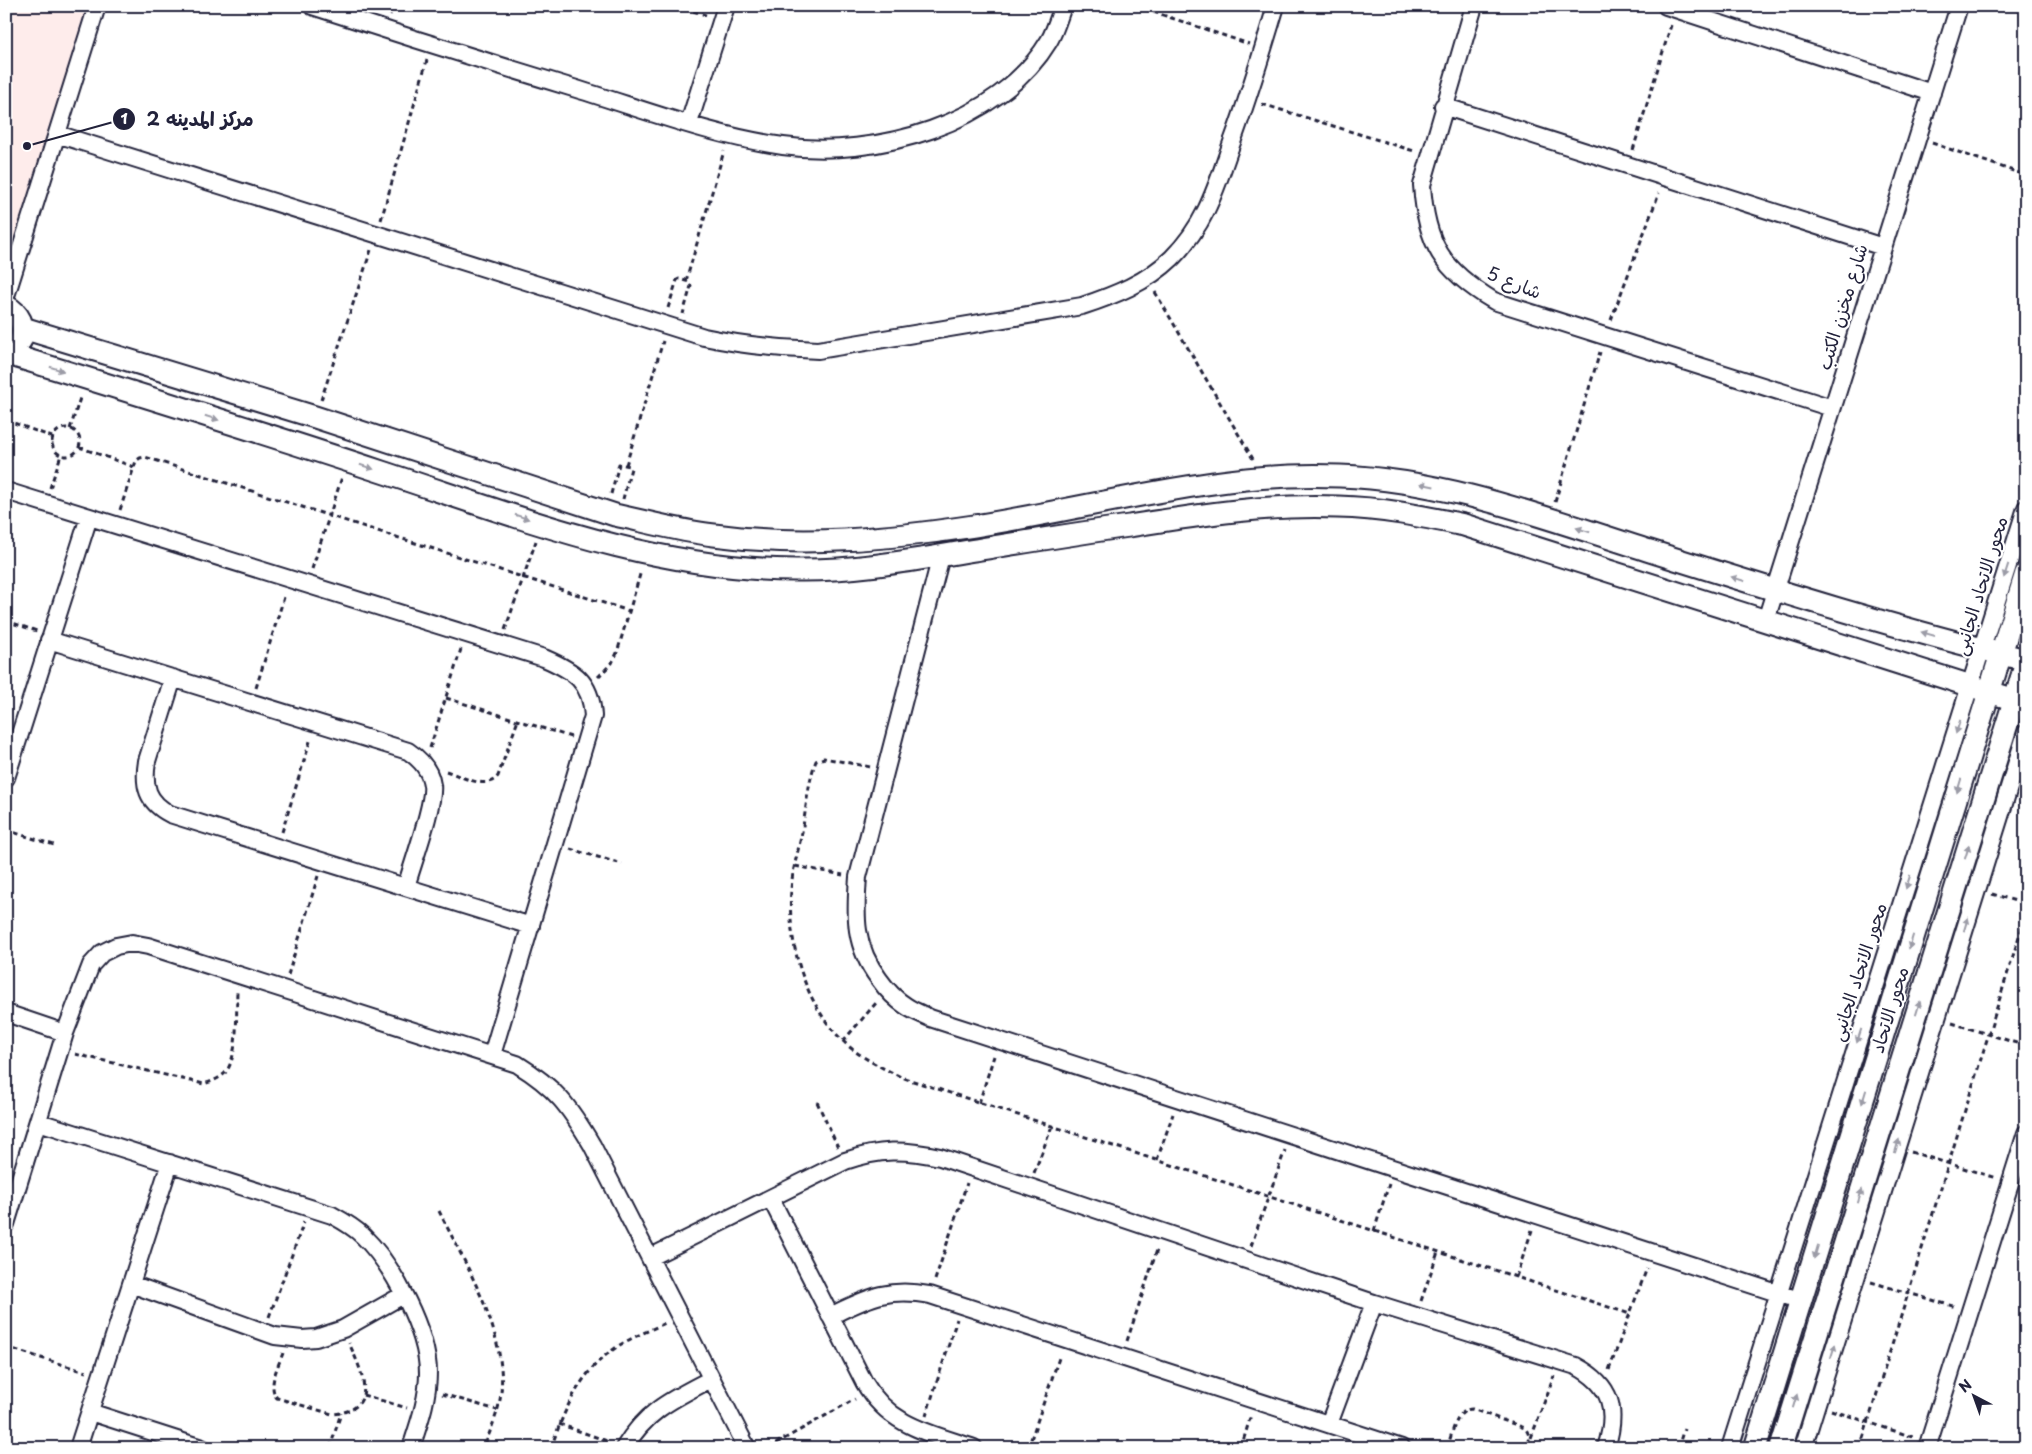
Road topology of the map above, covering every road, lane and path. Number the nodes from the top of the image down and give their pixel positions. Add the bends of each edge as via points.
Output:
1 (97, 6) edge
2 (312, 6) edge
3 (676, 6) edge
4 (1063, 6) edge
5 (1136, 6) edge
6 (1276, 6) edge
7 (1474, 6) edge
8 (1959, 6) edge
9 (1670, 8) edge
10 (724, 13) edge
11 (1263, 48) junction
12 (1932, 93) junction
13 (1248, 99) junction
14 (1444, 106) junction
15 (690, 123) junction
16 (56, 134) junction
17 (728, 136) junction
18 (1918, 138) junction
19 (1430, 156) junction
20 (1628, 165) junction
21 (2025, 173) edge
22 (2026, 189) edge
23 (1883, 247) junction
24 (1147, 278) junction
25 (686, 281) junction
26 (6, 296) edge
27 (6, 306) edge
28 (669, 327) junction
29 (23, 328) junction
30 (8, 356) edge
31 (87, 378) junction
32 (1832, 408) junction
33 (6, 420) edge
34 (70, 429) junction
35 (52, 438) junction
36 (79, 447) junction
37 (61, 455) junction
38 (348, 460) junction
39 (626, 465) junction
40 (134, 467) junction
41 (1264, 478) junction
42 (6, 491) edge
43 (45, 503) junction
44 (2026, 508) edge
45 (613, 514) junction
46 (330, 516) junction
47 (89, 517) junction
48 (542, 524) junction
49 (115, 525) junction
50 (646, 553) junction
51 (941, 556) junction
52 (2026, 573) edge
53 (522, 577) junction
54 (290, 579) junction
55 (307, 584) junction
56 (1774, 590) junction
57 (629, 611) junction
58 (1766, 620) junction
59 (6, 621) edge
60 (465, 634) junction
61 (50, 637) junction
62 (501, 645) junction
63 (1991, 652) junction
64 (2026, 662) edge
65 (172, 678) junction
66 (584, 685) junction
67 (1979, 688) junction
68 (446, 698) junction
69 (2015, 700) junction
70 (252, 703) junction
71 (518, 720) junction
72 (316, 723) junction
73 (2026, 733) edge
74 (586, 741) junction
75 (424, 765) junction
76 (6, 778) edge
77 (6, 830) edge
78 (54, 845) dead end
79 (555, 845) junction
80 (278, 847) junction
81 (323, 861) junction
82 (622, 864) dead end
83 (795, 866) dead end
84 (858, 877) junction
85 (406, 887) junction
86 (1977, 889) junction
87 (2026, 904) edge
88 (2026, 914) edge
89 (531, 926) junction
90 (238, 974) junction
91 (284, 989) junction
92 (887, 990) junction
93 (6, 1013) edge
94 (1937, 1018) junction
95 (65, 1033) junction
96 (1988, 1034) junction
97 (843, 1041) dead end
98 (999, 1041) junction
99 (2026, 1046) edge
100 (60, 1050) junction
101 (492, 1055) junction
102 (1178, 1099) junction
103 (817, 1102) dead end
104 (979, 1102) dead end
105 (39, 1122) junction
106 (1052, 1126) dead end
107 (2026, 1133) edge
108 (1290, 1135) junction
109 (1896, 1148) junction
110 (1157, 1160) dead end
111 (845, 1161) junction
112 (170, 1163) junction
113 (1948, 1163) junction
114 (972, 1168) junction
115 (1394, 1169) junction
116 (2010, 1182) junction
117 (1029, 1187) junction
118 (771, 1199) junction
119 (309, 1208) junction
120 (439, 1210) dead end
121 (1536, 1215) junction
122 (6, 1224) edge
123 (1374, 1231) dead end
124 (1162, 1232) junction
125 (1438, 1252) dead end
126 (1652, 1253) junction
127 (651, 1258) junction
128 (1246, 1260) junction
129 (1516, 1277) dead end
130 (1856, 1277) junction
131 (131, 1284) junction
132 (1778, 1293) junction
133 (1908, 1293) junction
134 (930, 1294) junction
135 (403, 1295) junction
136 (1802, 1301) junction
137 (962, 1304) junction
138 (1374, 1304) junction
139 (1970, 1311) junction
140 (680, 1316) junction
141 (830, 1316) junction
142 (1416, 1317) junction
143 (343, 1329) junction
144 (264, 1332) junction
145 (287, 1338) junction
146 (1066, 1338) junction
147 (6, 1347) edge
148 (1122, 1356) junction
149 (1560, 1361) junction
150 (101, 1376) junction
151 (710, 1378) junction
152 (1603, 1386) junction
153 (427, 1390) junction
154 (869, 1391) junction
155 (363, 1395) junction
156 (1256, 1400) junction
157 (1816, 1405) junction
158 (497, 1410) junction
159 (90, 1412) junction
160 (422, 1412) junction
161 (341, 1413) junction
162 (1868, 1422) junction
163 (559, 1424) junction
164 (1329, 1424) junction
165 (1684, 1428) dead end
166 (921, 1430) junction
167 (1530, 1440) junction
168 (1928, 1445) edge
169 (624, 1447) edge
170 (78, 1448) edge
171 (202, 1448) edge
172 (330, 1448) edge
173 (411, 1448) edge
174 (484, 1448) edge
175 (551, 1448) edge
176 (747, 1448) edge
177 (768, 1448) edge
178 (974, 1448) edge
179 (1028, 1448) edge
180 (1241, 1448) edge
181 (1402, 1448) edge
182 (1447, 1448) edge
183 (1527, 1448) edge
184 (1606, 1448) edge
185 (1678, 1448) edge
186 (1730, 1448) edge
187 (1754, 1448) edge
188 (1781, 1448) edge
189 (1803, 1448) edge
190 (1860, 1448) edge

1 - 16 street
2 - 15 street
3 - 10 path
4 - 17 street via 1050,40 1030,67 1012,84 985,104 924,133 891,141 823,148 785,146
5 - 11 path
6 - 11 street
7 - 14 street, شارع 5
8 - 12 street, شارع مخزن الكتب
9 - 12 street
9 - 20 path
10 - 15 street
11 - 13 street
12 - 18 street, شارع مخزن الكتب
13 - 19 path
13 - 24 street via 1209,208 1171,259
14 - 19 street, شارع 5
14 - 20 street
15 - 17 street
16 - 26 street
16 - 28 street
17 - 25 path
18 - 21 path
18 - 23 street, شارع مخزن الكتب
19 - 32 street, شارع 5 via 1422,185 1424,214 1433,241 1448,266 1469,286 1494,301
20 - 23 street
21 - 22 path via 2021,186
23 - 32 street, شارع مخزن الكتب
24 - 28 street via 1119,294 1082,306 818,350 741,345
24 - 41 path
25 - 28 path via 691,286
25 - 28 path via 679,279 676,282
27 - 29 street via 18,316
28 - 39 path
29 - 30 street via 20,343
29 - 45 street via 315,417
30 -> 31 street
31 - 34 path
31 -> 38 street
32 - 56 street, شارع مخزن الكتب
33 - 35 path
34 - 35 path via 60,430
34 - 36 path via 78,436
35 - 37 path via 53,448
36 - 37 path via 72,454
36 - 40 path
37 - 43 path
38 - 46 path
38 -> 48 street
39 - 45 path via 631,468
39 - 45 path via 619,464
40 - 46 path via 140,458 146,458
40 - 49 path
41 - 45 street via 1144,495 976,525 815,541 714,535
56 -> 41 street via 1459,492 1382,478 1338,475
42 - 43 street
43 - 47 street
44 -> 63 street, محور الاتحاد الجانبى
46 - 53 path
46 - 55 path
47 - 49 street
47 - 61 street
48 - 50 street
48 - 53 path
49 - 54 street
50 - 51 street via 720,566 796,570 869,566
50 - 57 path
51 - 58 street via 1214,513 1297,507 1380,510 1464,525
51 - 84 street
52 - 63 street, محور الاتحاد
53 - 57 path
53 - 62 path
54 - 55 street
54 - 70 path
55 - 60 street
56 - 58 street, شارع مخزن الكتب
63 -> 56 street
57 - 66 path via 612,663
58 - 67 street
59 - 61 path
60 - 62 street
60 - 68 path
61 - 65 street
61 - 76 street
62 - 66 street via 560,665
63 - 64 street
63 - 67 street, محور الاتحاد
64 - 69 street, محور الاتحاد
65 - 70 street
65 - 80 street via 147,761 146,788 151,799 170,814
66 - 74 street via 591,700 593,716
67 - 69 street
67 -> 132 street, محور الاتحاد الجانبى
67 -> 136 street, محور الاتحاد
68 - 71 path
68 - 75 path
188 -> 69 street, محور الاتحاد
70 - 72 street
71 - 74 path
71 - 75 path via 498,776 491,783
72 - 75 street via 408,751
72 - 80 path
73 - 86 street
74 - 79 street
75 - 85 street via 430,774 433,796
77 - 78 path
79 - 82 path
79 - 89 street
80 - 81 street
81 - 85 street
81 - 91 path
83 - 84 path
84 - 92 street via 855,912 858,940 868,965
85 - 89 street
86 - 87 path
94 -> 86 street
88 - 96 path
89 - 101 street
90 - 91 street
90 - 95 street via 148,946 132,943 116,946 102,953 91,965
90 - 100 path via 234,1051 228,1068 215,1080 204,1084
91 - 101 street
92 - 97 path
92 - 98 street via 905,1006 930,1018
93 - 95 street
94 - 96 path
109 -> 94 street
95 - 100 street
96 - 99 path
96 - 113 path
98 - 102 street
98 - 104 path
100 - 105 street
101 - 127 street via 541,1078 561,1098 592,1145
102 - 108 street
102 - 110 path
103 - 111 path
105 - 112 street
105 - 122 street
106 - 117 path
107 - 116 street
108 - 115 street
108 - 128 path
109 - 113 path
109 - 130 street
111 - 114 street via 875,1152 914,1151
111 - 118 street
112 - 119 street
112 - 131 street
113 - 116 path
113 - 133 path
114 - 117 street
114 - 134 path
115 - 121 street
115 - 123 path
116 - 139 street
117 - 124 street
118 - 127 street
118 - 141 street
119 - 135 street via 332,1215 362,1235 375,1249
119 - 144 path
120 - 158 path via 495,1334 501,1380
121 - 126 street
121 - 129 path
124 - 128 street
124 - 148 path
125 - 142 path
126 - 132 street
126 - 152 path
127 - 140 street
128 - 138 street
130 - 133 path
157 -> 130 street
131 - 144 street
131 - 150 street
132 - 136 street
132 - 186 street, محور الاتحاد الجانبى
133 - 139 path
133 - 162 path
134 - 137 street
134 - 141 street via 912,1291 874,1296
135 - 143 street
135 - 153 street via 423,1336 427,1354
136 - 187 street, محور الاتحاد
137 - 146 street
137 - 166 path
138 - 142 street
138 - 164 street
139 - 168 street
140 - 151 street
140 - 163 path via 614,1348 583,1380
141 - 154 street
142 - 149 street
143 - 145 street via 316,1338
143 - 155 path via 364,1380
144 - 145 street
145 - 161 path via 273,1393 277,1398 332,1414
146 - 148 street
146 - 179 path
147 - 150 path
148 - 156 street
149 - 152 street via 1591,1374
149 - 167 path
150 - 159 street
151 - 169 street via 663,1404
151 - 176 street
152 - 184 street via 1613,1418
153 - 158 path
153 - 160 street
154 - 166 street via 891,1415
154 - 177 path
155 - 160 path
155 - 161 path via 356,1406
156 - 164 street
156 - 180 path
157 - 162 path
157 - 189 street
158 - 174 path
159 - 170 street
159 - 171 street
160 - 173 street
161 - 172 path
162 - 168 path
162 - 190 path
163 - 169 path
163 - 175 path
164 - 181 street
165 - 185 path
166 - 178 street
167 - 182 path via 1525,1428 1466,1409 1461,1413
167 - 183 path

